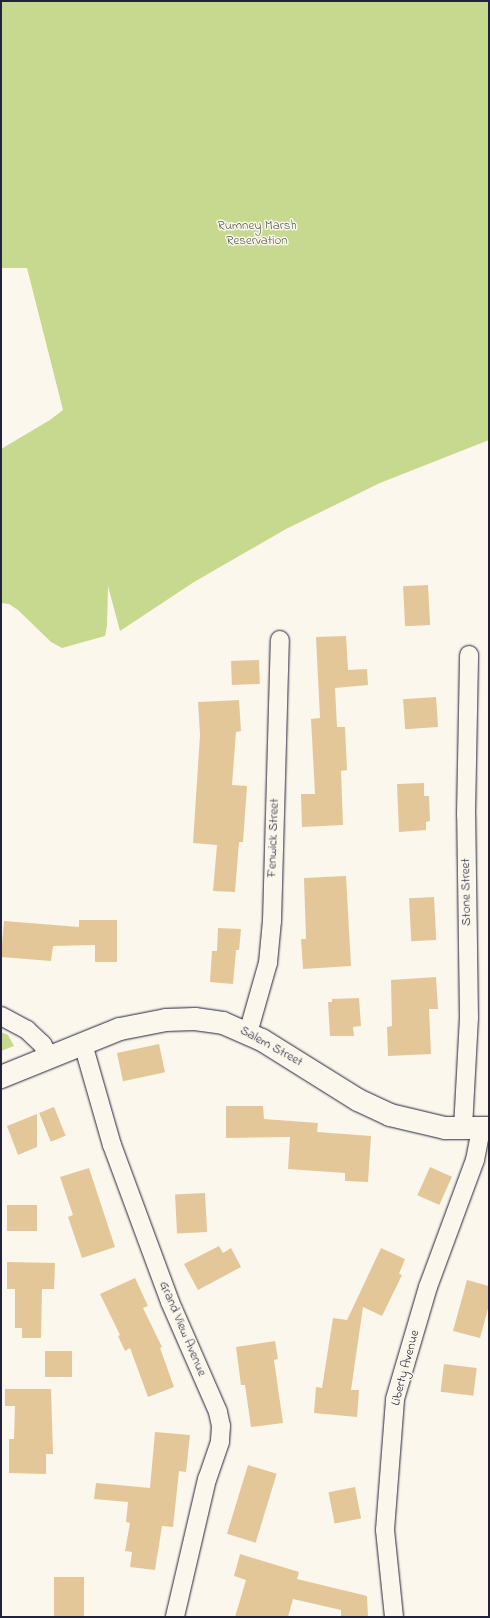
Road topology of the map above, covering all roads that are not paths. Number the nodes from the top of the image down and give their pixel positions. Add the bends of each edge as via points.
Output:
1 (280, 640) dead end
2 (469, 655) dead end
3 (1, 1016) edge
4 (248, 1033) junction
5 (83, 1044) junction
6 (50, 1058) junction
7 (1, 1077) edge
8 (478, 1128) edge
9 (175, 1617) edge
10 (394, 1617) edge

1 - 4 street, Fenwick Street via 272,921 268,963
2 - 8 street, Stone Street via 466,816 469,1018
3 - 6 street via 27,1030 42,1044
4 - 5 main road, Salem Street via 223,1023 166,1020 120,1029
4 - 8 main road, Salem Street via 276,1047 373,1108 407,1121 445,1128
5 - 6 main road, Salem Street
5 - 9 street, Grand View Avenue via 112,1145 170,1302 218,1412 221,1426 220,1442 207,1479
6 - 7 main road, Salem Street
8 - 10 street, Liberty Avenue via 476,1160 428,1287 395,1399 385,1530

